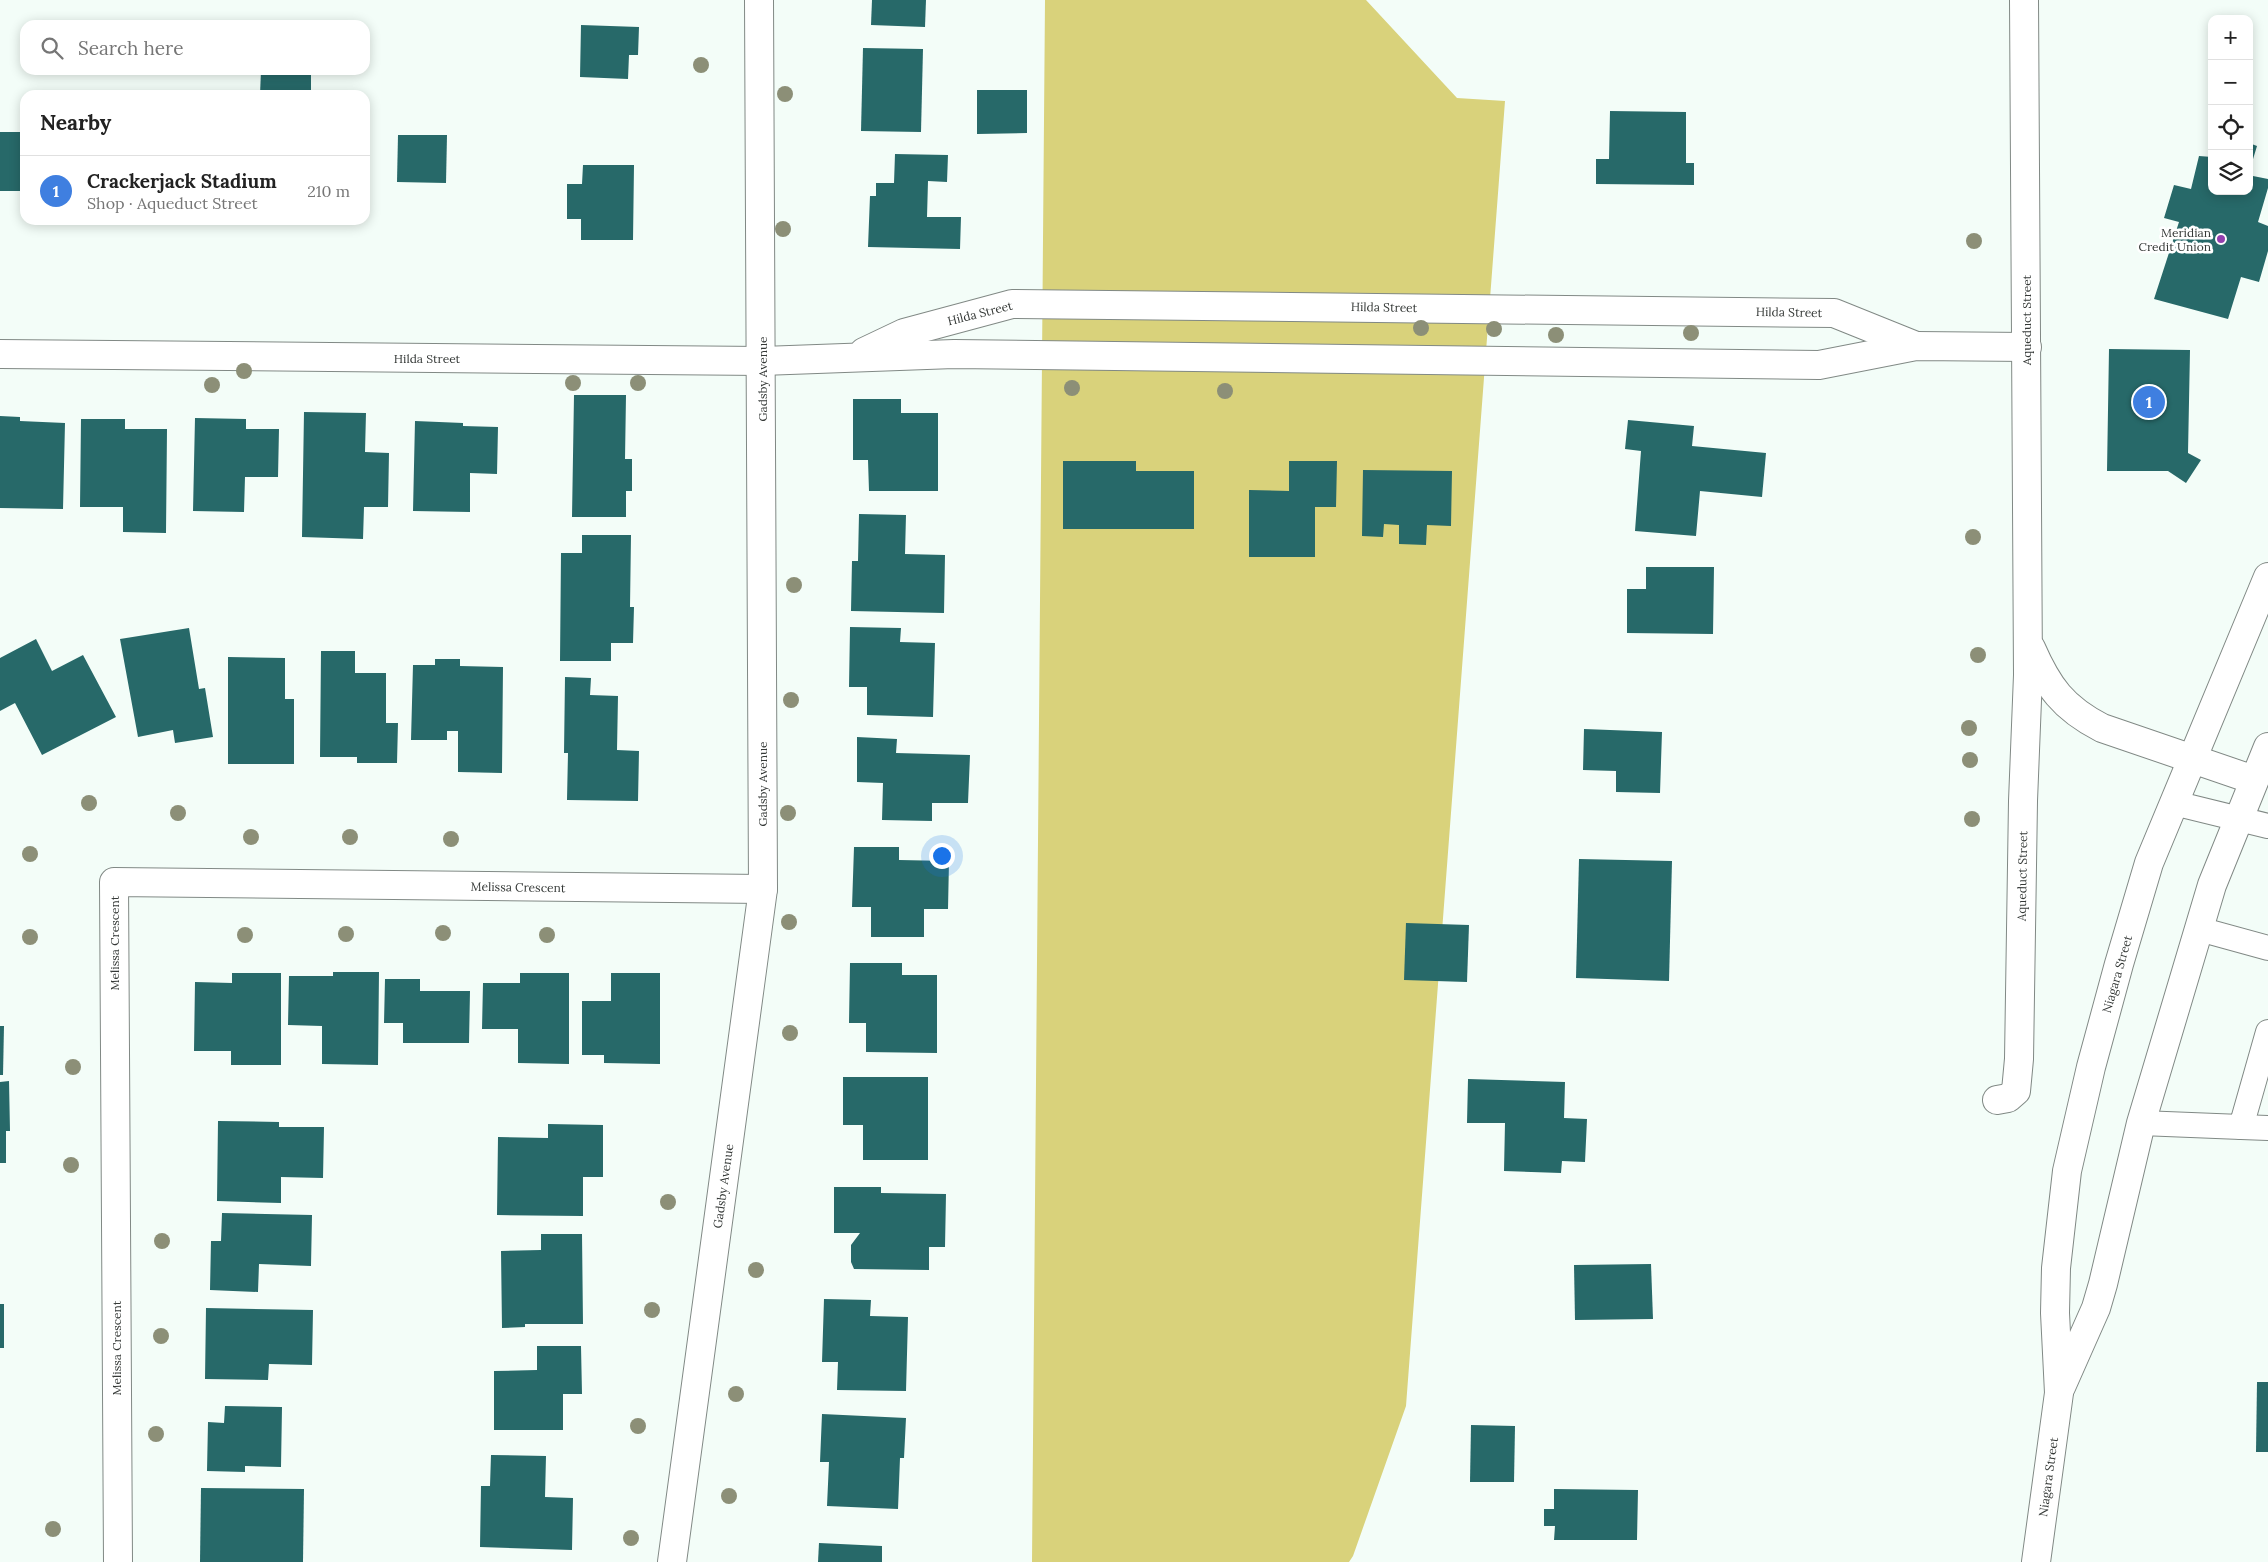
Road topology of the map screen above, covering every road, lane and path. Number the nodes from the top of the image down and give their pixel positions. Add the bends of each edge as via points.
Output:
1 (759, 0) edge
2 (2024, 0) edge
3 (1916, 346) junction
4 (2027, 347) junction
5 (0, 354) edge
6 (854, 357) junction
7 (762, 361) junction
8 (2268, 577) edge
9 (2028, 639) junction
10 (2268, 747) edge
11 (2192, 760) junction
12 (2261, 782) edge
13 (2174, 803) junction
14 (2238, 820) junction
15 (2268, 826) edge
16 (762, 889) junction
17 (2199, 929) junction
18 (2268, 948) edge
19 (2268, 1032) edge
20 (1997, 1100) dead end
21 (2141, 1124) junction
22 (2241, 1127) junction
23 (2268, 1128) edge
24 (2059, 1393) junction
25 (118, 1562) edge
26 (672, 1562) edge
27 (2036, 1562) edge

1 - 7 street, Gadsby Avenue
2 - 4 street, Aqueduct Street
3 - 4 street, Hilda Street
3 - 6 street, Hilda Street via 1819,365 1163,355
3 - 6 street, Hilda Street via 1834,313 1012,304 904,333
4 - 9 street, Aqueduct Street
5 - 7 street, Hilda Street
6 - 7 street, Hilda Street
7 - 16 street, Gadsby Avenue
8 - 11 street, Niagara Street
9 - 11 street, Aqueduct Street via 2050,687 2080,716 2102,728
9 - 20 street, Aqueduct Street via 2019,1072 2016,1091 2008,1098
10 - 12 street, Niagara Street
11 - 12 street, Aqueduct Street
11 - 13 street, Niagara Street
12 - 14 street, Niagara Street
13 - 14 lane
13 - 24 street, Niagara Street via 2149,863 2119,964 2067,1171 2056,1268
14 - 15 lane
14 - 17 street, Niagara Street via 2212,885
16 - 25 street, Melissa Crescent via 114,882
16 - 26 street, Gadsby Avenue
17 - 18 lane
17 - 21 street, Niagara Street
19 - 22 lane
21 - 22 lane
21 - 24 street, Niagara Street via 2096,1308
22 - 23 lane
24 - 27 street, Niagara Street

